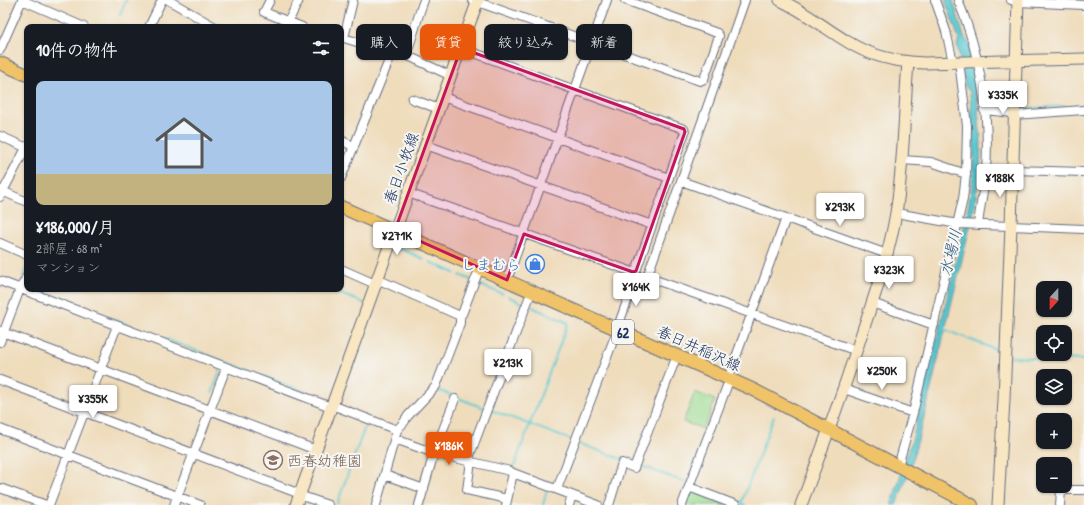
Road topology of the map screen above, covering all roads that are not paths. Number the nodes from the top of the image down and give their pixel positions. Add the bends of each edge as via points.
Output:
1 (22, 0) edge
2 (162, 0) edge
3 (168, 0) edge
4 (270, 0) edge
5 (298, 0) edge
6 (353, 0) edge
7 (424, 0) edge
8 (607, 0) edge
9 (625, 0) edge
10 (745, 0) edge
11 (780, 0) edge
12 (935, 0) edge
13 (958, 0) edge
14 (476, 1) edge
15 (1016, 1) edge
16 (1084, 5) edge
17 (77, 24) edge
18 (150, 24) edge
19 (210, 24) edge
20 (289, 24) edge
21 (469, 24) edge
22 (598, 24) edge
23 (344, 31) edge
24 (576, 36) edge
25 (344, 39) edge
26 (412, 40) edge
27 (356, 42) edge
28 (0, 50) edge
29 (476, 54) edge
30 (0, 55) edge
31 (632, 56) edge
32 (412, 58) edge
33 (1084, 59) edge
34 (389, 60) edge
35 (457, 60) edge
36 (586, 60) edge
37 (1016, 60) junction
38 (978, 61) junction
39 (908, 62) junction
40 (956, 62) junction
41 (0, 63) edge
42 (24, 66) edge
43 (24, 74) edge
44 (451, 76) junction
45 (575, 90) junction
46 (443, 97) junction
47 (412, 99) dead end
48 (439, 109) junction
49 (984, 110) junction
50 (1084, 110) edge
51 (1014, 114) junction
52 (0, 136) edge
53 (558, 138) junction
54 (344, 142) edge
55 (24, 146) edge
56 (426, 146) junction
57 (354, 147) junction
58 (24, 152) edge
59 (902, 160) junction
60 (1013, 170) junction
61 (344, 171) edge
62 (1084, 172) edge
63 (966, 174) junction
64 (669, 178) junction
65 (681, 181) junction
66 (541, 186) junction
67 (1, 193) edge
68 (408, 193) junction
69 (24, 201) edge
70 (344, 209) edge
71 (896, 214) junction
72 (344, 216) edge
73 (786, 218) junction
74 (960, 224) junction
75 (976, 225) junction
76 (652, 226) junction
77 (1011, 226) junction
78 (1084, 229) edge
79 (393, 234) junction
80 (524, 234) junction
81 (0, 243) edge
82 (24, 254) edge
83 (887, 254) junction
84 (344, 270) edge
85 (477, 275) junction
86 (647, 277) junction
87 (507, 280) junction
88 (0, 281) edge
89 (24, 282) edge
90 (376, 282) junction
91 (20, 289) junction
92 (24, 291) edge
93 (28, 292) edge
94 (529, 298) junction
95 (872, 303) junction
96 (752, 314) junction
97 (460, 316) junction
98 (934, 325) junction
99 (117, 326) junction
100 (2, 332) edge
101 (616, 333) junction
102 (0, 342) edge
103 (857, 351) junction
104 (674, 363) junction
105 (226, 368) junction
106 (101, 369) junction
107 (0, 380) edge
108 (728, 382) junction
109 (844, 388) junction
110 (455, 399) dead end
111 (331, 406) junction
112 (210, 410) junction
113 (84, 412) junction
114 (913, 413) junction
115 (0, 429) edge
116 (396, 430) junction
117 (828, 433) junction
118 (395, 439) junction
119 (316, 450) junction
120 (434, 452) junction
121 (194, 454) junction
122 (68, 455) junction
123 (470, 461) junction
124 (899, 469) junction
125 (513, 473) junction
126 (385, 475) junction
127 (911, 477) junction
128 (689, 487) junction
129 (0, 488) edge
130 (424, 489) junction
131 (557, 490) junction
132 (1084, 490) edge
133 (572, 495) junction
134 (177, 496) junction
135 (298, 498) edge
136 (507, 502) edge
137 (46, 505) edge
138 (49, 505) edge
139 (174, 505) edge
140 (200, 505) edge
141 (328, 505) edge
142 (376, 505) edge
143 (419, 505) edge
144 (569, 505) edge
145 (598, 505) edge
146 (609, 505) edge
147 (682, 505) edge
148 (736, 505) edge
149 (801, 505) edge
150 (957, 505) edge
151 (972, 505) edge
152 (998, 505) edge
153 (1060, 505) edge

1 - 17 street
1 - 28 street
2 - 18 street
3 - 19 street
4 - 20 street via 264,12
5 - 20 street
6 - 23 street
7 - 26 street
8 - 22 street
9 - 31 street via 717,33 719,36 704,79 700,81
10 - 65 street
11 - 39 street via 807,14 859,48
12 - 40 street
13 - 38 street
14 - 21 street, 春日小牧線
14 - 24 street
15 - 16 street
15 - 37 street
25 - 27 street
29 - 45 street
30 - 42 main road
32 - 44 street
33 - 37 street
34 - 57 street
35 - 44 street, 春日小牧線
36 - 45 street
37 - 38 street
37 - 51 street
38 - 40 street
38 - 49 street
39 - 40 street
39 - 59 street
40 - 63 street via 967,126
41 - 43 main road
44 - 46 street, 春日小牧線
45 - 53 street
45 - 64 street via 684,129 686,132
46 - 48 street, 春日小牧線
46 - 53 street
47 - 48 street
48 - 56 street, 春日小牧線
49 - 51 street
49 - 75 street via 986,171
50 - 51 street
51 - 60 street
52 - 55 street
53 - 64 street
53 - 66 street
54 - 57 street
56 - 66 street
56 - 68 street, 春日小牧線
57 - 61 street
58 - 67 street
59 - 63 street via 931,162
59 - 71 street
60 - 62 street
60 - 77 street
63 - 74 street
64 - 76 street
65 - 73 street
65 - 86 street
66 - 76 street
66 - 80 street
67 - 69 street
68 - 79 street, 春日小牧線
68 - 80 street
70 - 79 main road, 春日井稲沢線 / 62
71 - 74 street
71 - 83 street
72 - 79 main road, 春日井稲沢線 / 62
73 - 83 street
73 - 96 street
74 - 75 street
74 - 98 street
75 - 77 street
76 - 80 street via 636,271 633,272
77 - 78 street
77 - 152 street
79 - 85 main road, 春日井稲沢線 / 62
79 - 87 main road, 春日井稲沢線 / 62
79 - 90 street, 春日小牧線
80 - 87 street
81 - 82 street
83 - 95 street
84 - 90 street
85 - 94 main road, 春日井稲沢線 / 62
85 - 97 street
86 - 96 street
86 - 101 street via 634,282
87 - 101 main road, 春日井稲沢線 / 62
88 - 91 street
89 - 91 street
90 - 97 street
90 - 111 street, 春日小牧線
91 - 92 street
91 - 100 street
93 - 99 street
94 - 101 main road, 春日井稲沢線 / 62
94 - 123 street
95 - 98 street
95 - 103 street
96 - 103 street
96 - 108 street
97 - 116 street via 460,323 436,386
98 - 114 street
99 - 105 street
99 - 106 street
100 - 102 street
100 - 106 street
101 - 104 main road, 春日井稲沢線 / 62
101 - 108 main road, 春日井稲沢線 / 62
101 - 131 street
103 - 109 street
104 - 108 main road, 春日井稲沢線 / 62
104 - 146 street via 634,468 622,463
105 - 111 street
105 - 112 street
106 - 112 street
106 - 113 street
107 - 113 street
108 - 117 main road, 春日井稲沢線 / 62 via 770,407
108 - 128 street
109 - 114 street
109 - 117 street
110 - 120 street
111 - 116 street
111 - 119 street, 春日小牧線
112 - 119 street
112 - 121 street
113 - 121 street
113 - 122 street
114 - 124 street
115 - 122 street
116 - 118 street
117 - 124 main road, 春日井稲沢線 / 62
117 - 149 street
118 - 120 street
118 - 126 street
119 - 135 street, 春日小牧線
120 - 123 street
120 - 130 street
121 - 134 street
121 - 135 street
122 - 134 street
122 - 138 street
123 - 125 street
123 - 136 street via 467,490
124 - 127 main road, 春日井稲沢線 / 62
125 - 131 street
125 - 136 street
126 - 130 street
126 - 142 street
127 - 150 main road, 春日井稲沢線 / 62
127 - 151 main road, 春日井稲沢線 / 62
128 - 147 street
128 - 148 street
129 - 137 street
130 - 143 street
131 - 133 street
132 - 153 street via 1060,490
133 - 144 street
133 - 145 street
134 - 139 street
134 - 140 street
135 - 141 street

